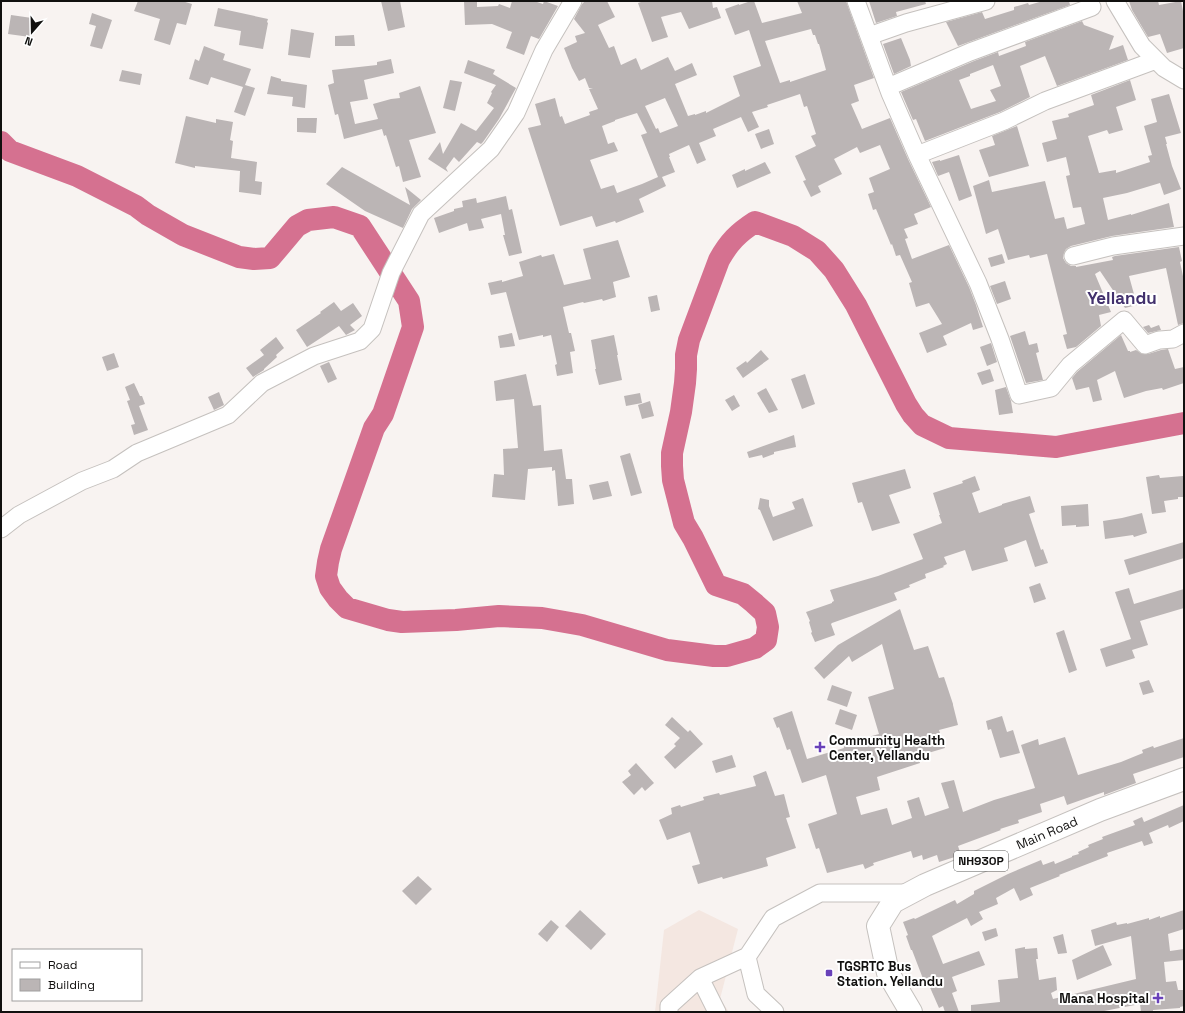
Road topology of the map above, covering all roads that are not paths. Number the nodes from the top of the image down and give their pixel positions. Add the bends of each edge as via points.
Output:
1 (573, 1) edge
2 (856, 1) edge
3 (986, 1) edge
4 (1114, 1) edge
5 (1090, 4) edge
6 (868, 36) junction
7 (1156, 60) junction
8 (1184, 80) edge
9 (888, 87) junction
10 (917, 155) junction
11 (1184, 236) edge
12 (1073, 256) dead end
13 (1184, 333) edge
14 (1, 529) edge
15 (1184, 779) edge
16 (910, 893) junction
17 (748, 956) junction
18 (700, 978) junction
19 (669, 1012) edge
20 (717, 1012) edge
21 (775, 1012) edge
22 (911, 1012) edge

1 - 14 street via 544,50 516,113 491,149 421,214 391,273 372,329 360,341 314,356 262,383 228,415 136,453 113,468 82,481 19,515
2 - 6 street
3 - 6 street
4 - 5 street
4 - 7 street via 1142,46
5 - 9 street
6 - 9 street
7 - 8 street
7 - 10 street via 1045,101 1004,122
9 - 10 street
10 - 13 street via 978,283 1019,395 1051,388 1070,365 1124,320 1145,345 1159,340 1173,340
11 - 12 street via 1113,246
15 - 16 highway, Main Road / NH930P via 1100,810
16 - 17 street via 820,893 773,918
16 - 22 highway, Main Road / NH930P via 893,902 878,926 888,973
17 - 18 street
17 - 21 street via 756,994
18 - 19 street via 669,1006
18 - 20 street

